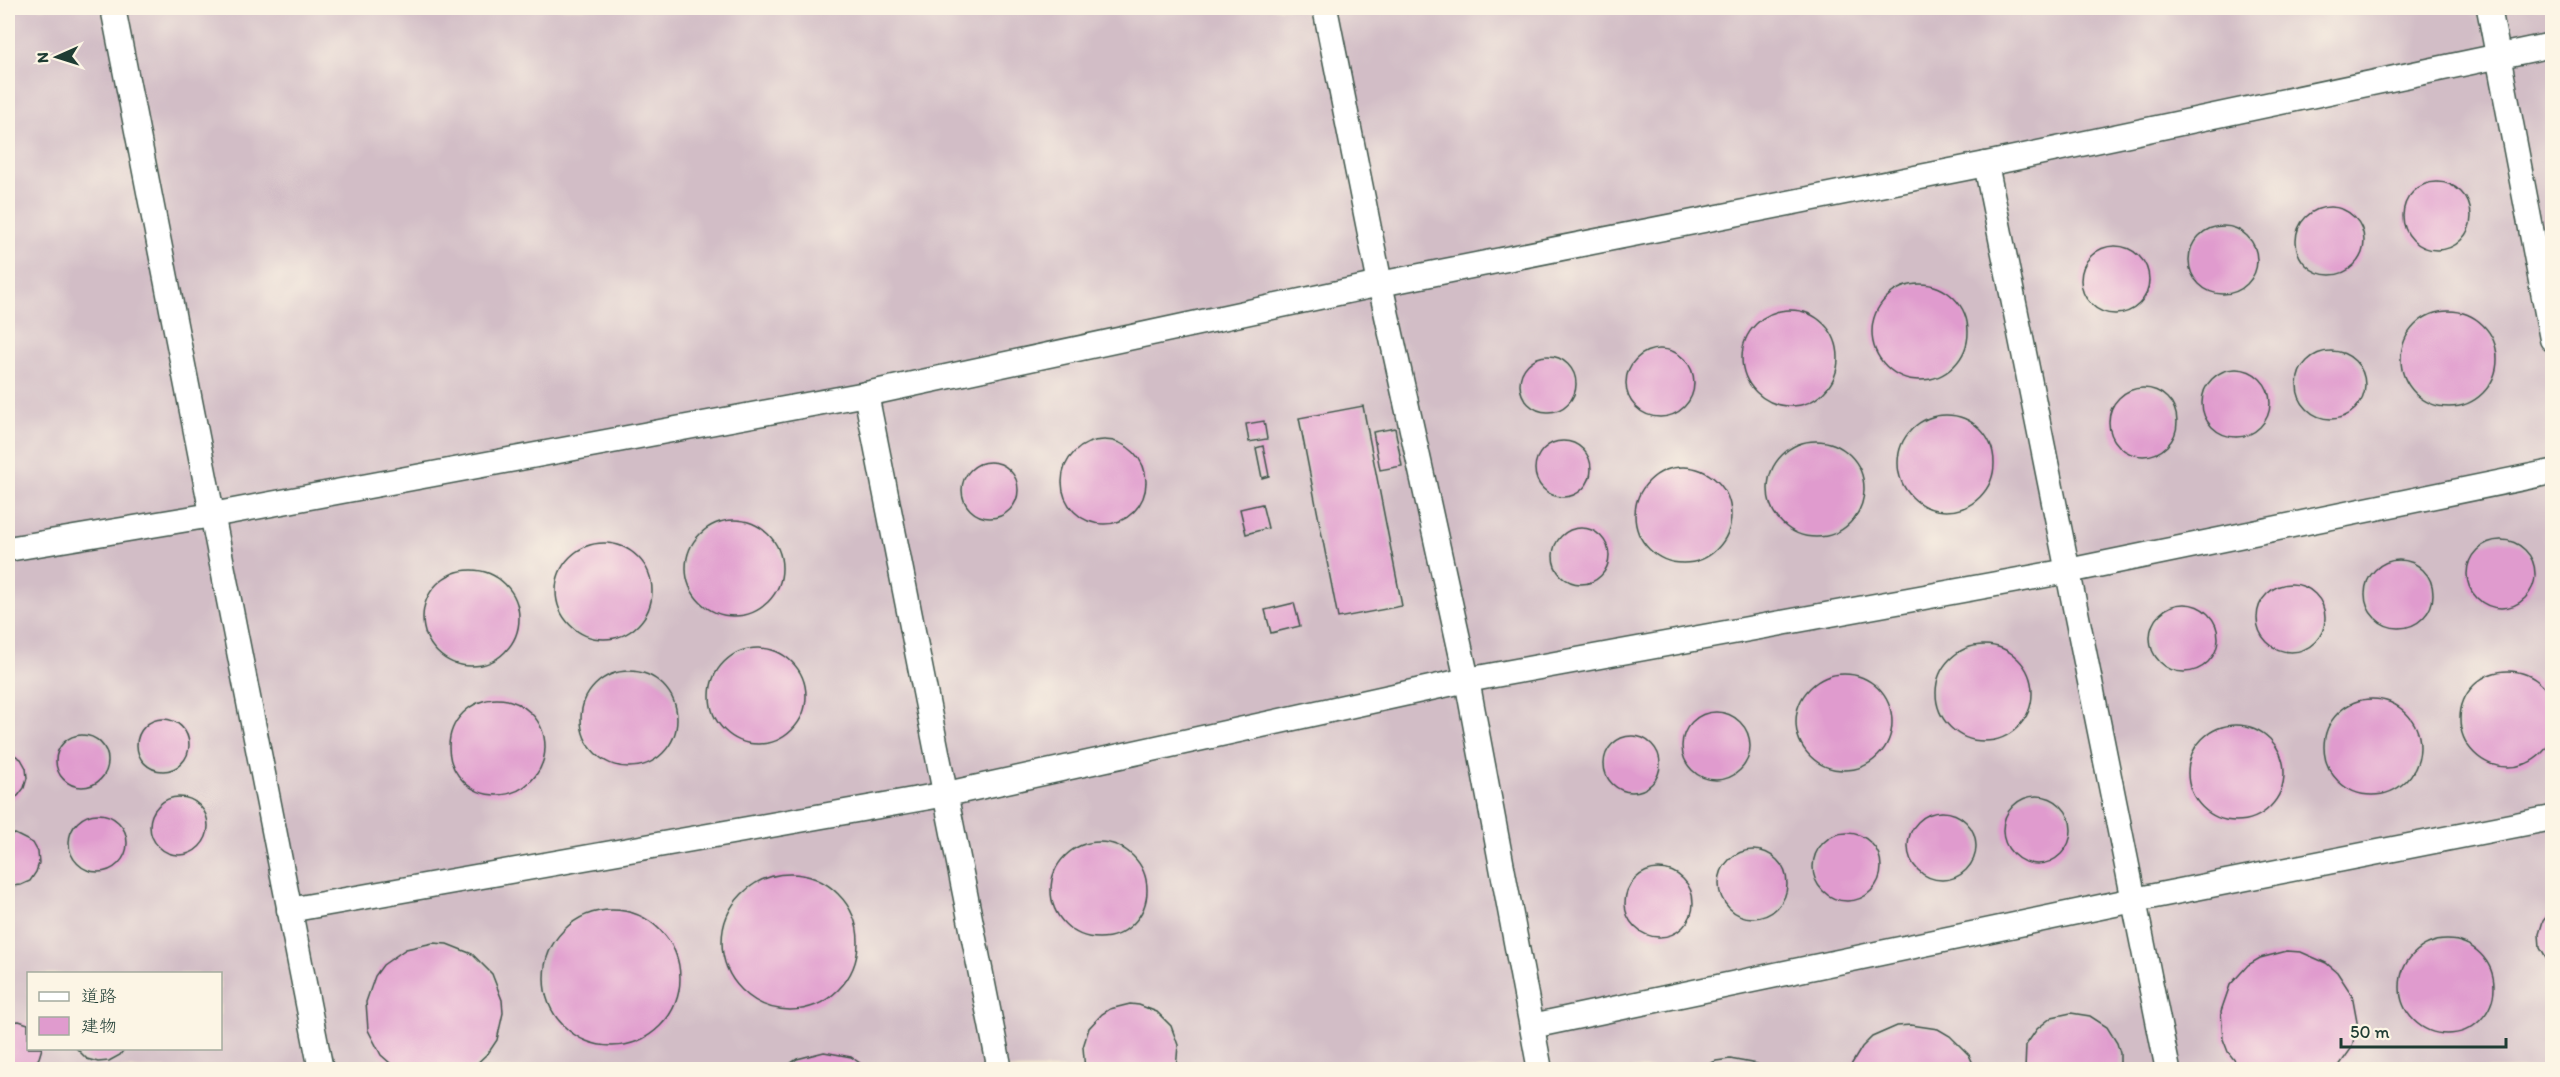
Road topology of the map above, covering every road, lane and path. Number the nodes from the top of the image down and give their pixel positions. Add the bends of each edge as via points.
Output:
1 (113, 8) edge
2 (1324, 8) edge
3 (2489, 8) edge
4 (2553, 45) edge
5 (2498, 56) junction
6 (1986, 164) junction
7 (1380, 284) junction
8 (2553, 339) edge
9 (866, 394) junction
10 (2553, 472) edge
11 (212, 515) junction
12 (8, 549) edge
13 (2068, 571) junction
14 (1467, 680) junction
15 (947, 794) junction
16 (2553, 818) edge
17 (2134, 900) junction
18 (289, 910) junction
19 (1532, 1026) junction
20 (321, 1070) edge
21 (1000, 1070) edge
22 (1540, 1070) edge
23 (2168, 1070) edge

1 - 11 lane
2 - 7 lane
3 - 5 lane
4 - 5 lane
5 - 6 lane
5 - 8 lane
6 - 7 lane
6 - 13 lane
7 - 9 lane
7 - 14 lane
9 - 11 lane
9 - 15 lane
10 - 13 lane
11 - 12 lane
11 - 18 lane
13 - 14 lane
13 - 17 lane
14 - 15 lane
14 - 19 lane
15 - 18 lane
15 - 21 lane
16 - 17 lane
17 - 19 lane
17 - 23 lane
18 - 20 lane
19 - 22 lane

